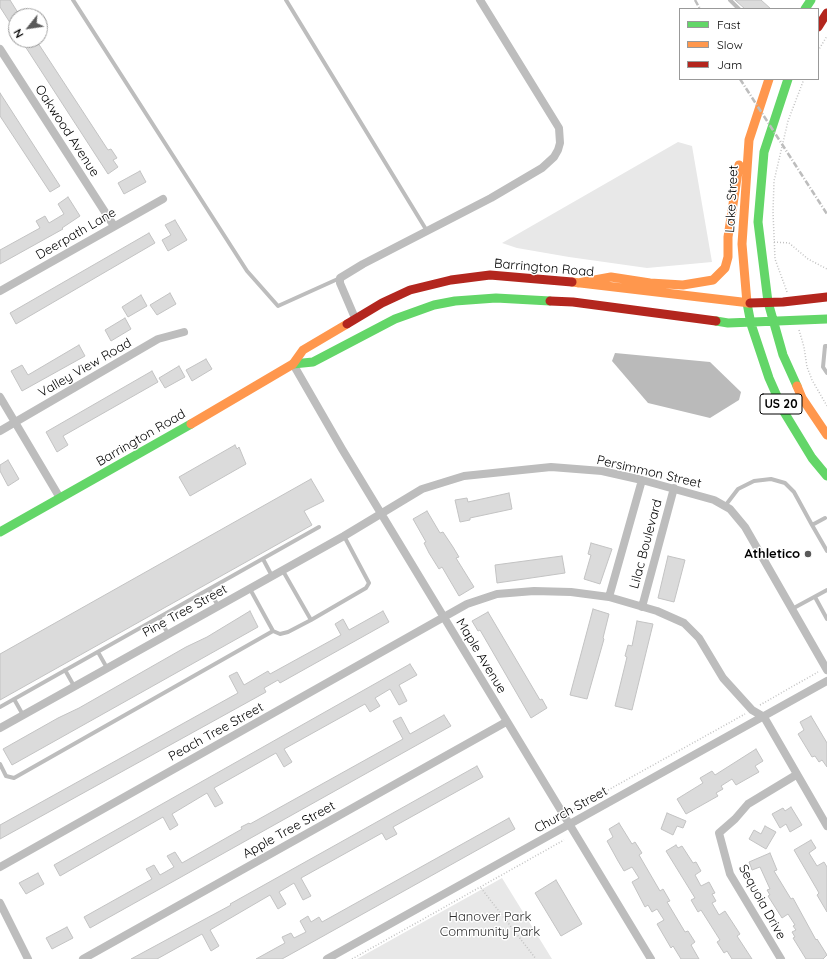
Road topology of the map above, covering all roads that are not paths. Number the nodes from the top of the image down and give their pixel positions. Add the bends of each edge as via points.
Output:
1 (73, 0) edge
2 (286, 0) edge
3 (480, 0) edge
4 (730, 0) edge
5 (738, 8) edge
6 (827, 13) edge
7 (819, 25) edge
8 (0, 50) edge
9 (769, 80) edge
10 (788, 80) edge
11 (749, 140) junction
12 (163, 199) dead end
13 (114, 226) junction
14 (427, 231) junction
15 (340, 278) junction
16 (578, 283) junction
17 (0, 291) edge
18 (827, 298) edge
19 (747, 302) junction
20 (768, 302) junction
21 (355, 318) junction
22 (827, 319) edge
23 (773, 322) junction
24 (751, 324) junction
25 (184, 332) dead end
26 (827, 346) edge
27 (293, 364) junction
28 (827, 373) edge
29 (0, 397) edge
30 (14, 422) junction
31 (0, 431) edge
32 (827, 435) edge
33 (827, 476) edge
34 (642, 480) junction
35 (674, 488) junction
36 (60, 498) junction
37 (725, 506) junction
38 (827, 513) edge
39 (381, 515) junction
40 (826, 518) edge
41 (812, 525) junction
42 (318, 527) dead end
43 (0, 532) edge
44 (344, 536) junction
45 (827, 550) edge
46 (263, 559) junction
47 (283, 570) junction
48 (272, 576) junction
49 (250, 588) junction
50 (209, 589) junction
51 (827, 590) edge
52 (609, 597) junction
53 (814, 597) junction
54 (218, 606) junction
55 (642, 607) junction
56 (792, 609) junction
57 (159, 617) junction
58 (443, 618) junction
59 (827, 619) edge
60 (311, 620) junction
61 (273, 631) junction
62 (168, 634) junction
63 (98, 652) junction
64 (107, 668) junction
65 (826, 669) edge
66 (65, 670) junction
67 (827, 681) edge
68 (74, 687) junction
69 (14, 699) junction
70 (0, 707) edge
71 (23, 715) junction
72 (764, 717) junction
73 (506, 722) junction
74 (0, 728) edge
75 (0, 764) edge
76 (796, 774) junction
77 (570, 824) junction
78 (827, 826) edge
79 (0, 867) edge
80 (0, 903) edge
81 (28, 959) edge
82 (83, 959) edge
83 (327, 959) edge
84 (651, 959) edge
85 (781, 959) edge

1 - 15 lane via 247,271 278,306
2 - 14 lane
3 - 14 street via 559,128 560,143 554,157 542,168
4 - 5 lane
6 - 7 main road
8 - 13 street, Oakwood Avenue
9 - 11 main road, Lake Street / US 20
10 - 20 main road, Lake Street / US 20 via 764,152 760,187 758,222
11 - 16 main road via 735,187 728,257 725,268 713,280 684,285 611,277
11 - 19 main road, Lake Street / US 20 via 742,244
12 - 13 street, Deerpath Lane
13 - 17 street, Deerpath Lane
14 - 15 street
15 - 21 street
16 - 19 main road, Barrington Road
16 - 21 main road, Barrington Road via 490,275 451,280 410,290
18 - 20 main road, Barrington Road
19 - 20 main road, Barrington Road
19 - 24 main road, Lake Street / US 20
20 - 23 main road, US 20
21 - 27 main road, Barrington Road via 303,350
22 - 23 main road, Barrington Road
23 - 24 main road, Barrington Road
23 - 32 main road, US 20 via 791,375 802,398
24 - 27 main road, Barrington Road via 573,302 496,298 455,301 434,305 395,319 313,362
24 - 33 main road, US 20 via 769,378 784,412 812,458
25 - 30 street, Valley View Road via 158,339
26 - 28 lane via 823,367
27 - 36 main road, Barrington Road
27 - 39 street, Maple Avenue
29 - 30 street
30 - 31 street, Valley View Road
30 - 36 street
34 - 35 street, Persimmon Street
34 - 39 street, Persimmon Street via 602,471 551,467 464,476 422,489
34 - 52 street, Lilac Boulevard
35 - 37 street, Persimmon Street
35 - 55 street, Lilac Boulevard
36 - 43 main road, Barrington Road
37 - 41 lane via 738,489 754,481 771,478 785,483 794,492
37 - 56 street, Persimmon Street via 745,527
38 - 40 lane
39 - 44 street, Pine Tree Street
39 - 58 street, Maple Avenue
40 - 41 lane
41 - 45 lane
42 - 46 lane
44 - 47 street, Pine Tree Street
44 - 60 lane via 369,583 366,588
46 - 48 lane
46 - 50 lane
47 - 48 street, Pine Tree Street
47 - 60 lane
48 - 49 street, Pine Tree Street
49 - 54 street, Pine Tree Street
49 - 61 lane
50 - 54 lane
50 - 57 lane
51 - 53 lane
52 - 55 street, Peach Tree Street
52 - 58 street, Peach Tree Street via 534,591 497,594 467,604
53 - 56 lane
53 - 59 lane
54 - 62 street, Pine Tree Street
55 - 72 street, Peach Tree Street via 684,623 699,638 723,678 752,710
56 - 65 street, Persimmon Street
57 - 62 lane
57 - 63 lane
58 - 73 street, Maple Avenue
58 - 79 street, Peach Tree Street
60 - 61 lane via 288,632 280,634
61 - 75 lane via 14,778 6,776
62 - 64 street, Pine Tree Street
63 - 64 lane
63 - 66 lane
64 - 68 street, Pine Tree Street
66 - 68 lane
66 - 69 lane
67 - 72 street, Church Street
68 - 71 street, Pine Tree Street
69 - 70 lane
69 - 71 lane
71 - 74 street, Pine Tree Street
72 - 76 street
72 - 77 street, Church Street
73 - 77 street, Maple Avenue
73 - 82 street, Apple Tree Street
76 - 78 street
76 - 85 street, Sequoia Drive via 748,804 719,833 730,874
77 - 83 street, Church Street
77 - 84 street, Maple Avenue
80 - 81 street

